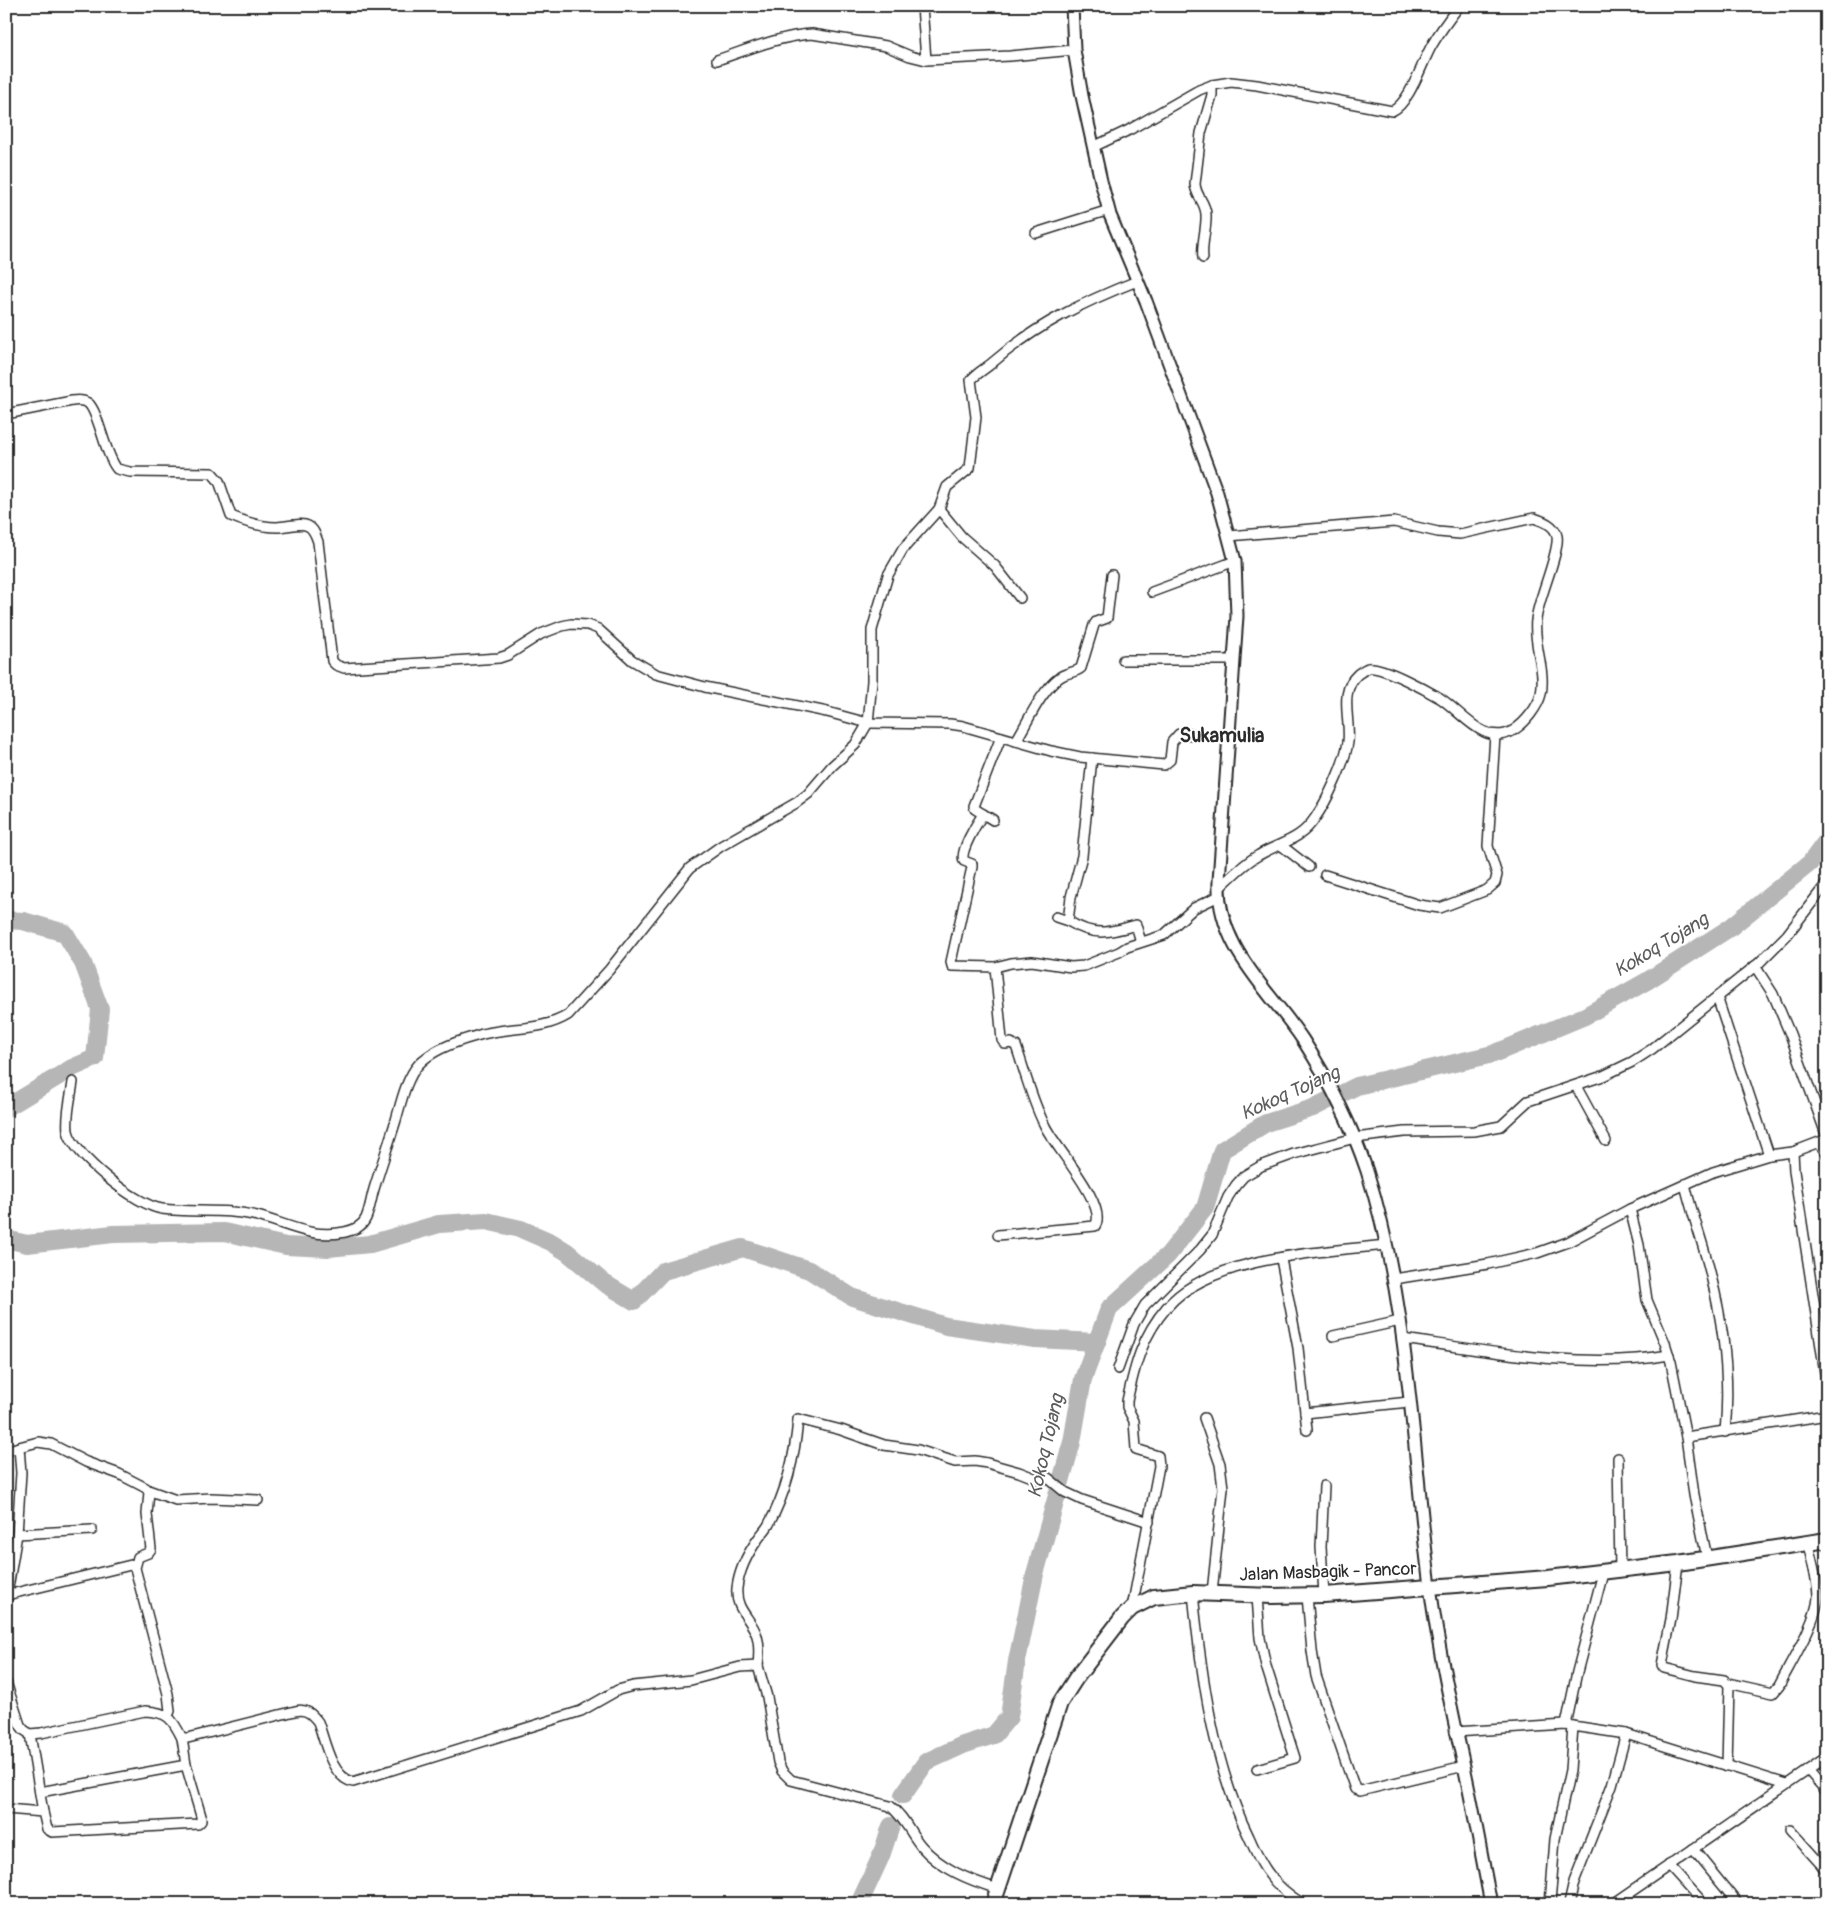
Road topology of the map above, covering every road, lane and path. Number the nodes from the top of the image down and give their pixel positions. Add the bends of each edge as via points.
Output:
1 (922, 6) edge
2 (1072, 6) edge
3 (1459, 6) edge
4 (1074, 50) junction
5 (717, 60) dead end
6 (926, 60) junction
7 (1212, 85) junction
8 (1093, 147) junction
9 (1109, 210) junction
10 (1036, 233) dead end
11 (1203, 258) dead end
12 (1138, 281) junction
13 (6, 414) edge
14 (939, 509) junction
15 (1229, 536) junction
16 (1235, 561) junction
17 (1112, 575) dead end
18 (1152, 592) dead end
19 (1020, 598) dead end
20 (1122, 660) dead end
21 (1234, 660) junction
22 (868, 723) junction
23 (1495, 735) junction
24 (1228, 736) junction
25 (1001, 737) junction
26 (1016, 741) junction
27 (1092, 758) junction
28 (983, 814) junction
29 (993, 820) dead end
30 (1282, 846) junction
31 (1308, 867) dead end
32 (1325, 876) dead end
33 (1827, 883) edge
34 (1219, 892) junction
35 (1056, 917) dead end
36 (1068, 921) junction
37 (1141, 942) junction
38 (1756, 966) junction
39 (995, 967) junction
40 (1717, 997) junction
41 (73, 1082) dead end
42 (1578, 1090) junction
43 (1354, 1138) junction
44 (1824, 1140) edge
45 (1606, 1141) dead end
46 (1793, 1152) junction
47 (1827, 1154) edge
48 (1769, 1155) junction
49 (1685, 1184) junction
50 (1630, 1209) junction
51 (998, 1235) dead end
52 (1387, 1245) junction
53 (1281, 1258) junction
54 (1394, 1280) junction
55 (1400, 1321) junction
56 (1333, 1336) dead end
57 (1403, 1339) junction
58 (1669, 1355) junction
59 (1118, 1369) dead end
60 (1827, 1386) edge
61 (1409, 1402) junction
62 (1305, 1413) junction
63 (1827, 1415) edge
64 (1204, 1418) dead end
65 (1307, 1430) dead end
66 (1725, 1432) junction
67 (1686, 1437) junction
68 (19, 1447) junction
69 (6, 1451) edge
70 (1618, 1458) dead end
71 (1324, 1486) dead end
72 (148, 1490) junction
73 (258, 1500) dead end
74 (1149, 1522) junction
75 (92, 1530) dead end
76 (17, 1534) junction
77 (1827, 1540) edge
78 (1808, 1543) junction
79 (1707, 1558) junction
80 (1678, 1563) junction
81 (135, 1564) junction
82 (1620, 1571) junction
83 (1602, 1573) junction
84 (1430, 1588) junction
85 (1193, 1593) junction
86 (1212, 1593) junction
87 (7, 1595) edge
88 (1324, 1595) junction
89 (1257, 1596) junction
90 (1307, 1596) junction
91 (6, 1600) edge
92 (1132, 1608) junction
93 (758, 1666) junction
94 (6, 1682) edge
95 (1728, 1683) junction
96 (168, 1715) junction
97 (1569, 1726) junction
98 (1455, 1732) junction
99 (30, 1734) junction
100 (1626, 1734) junction
101 (182, 1738) junction
102 (1827, 1757) edge
103 (186, 1765) junction
104 (1464, 1766) junction
105 (1727, 1766) junction
106 (1257, 1769) dead end
107 (1808, 1770) junction
108 (1786, 1784) junction
109 (40, 1792) junction
110 (1827, 1792) edge
111 (6, 1809) edge
112 (43, 1812) junction
113 (1790, 1830) dead end
114 (1693, 1849) junction
115 (1669, 1865) junction
116 (1827, 1871) edge
117 (998, 1889) junction
118 (1618, 1902) edge
119 (993, 1904) edge
120 (1303, 1904) edge
121 (1491, 1904) edge
122 (1550, 1904) edge
123 (1569, 1904) edge
124 (1704, 1904) edge
125 (1738, 1904) edge

1 - 6 street
2 - 4 street
3 - 7 street via 1431,48 1404,99 1392,111 1246,83
4 - 6 street
4 - 8 street
5 - 6 street via 768,43 812,34 886,46
7 - 8 street
7 - 11 street via 1201,133 1195,184 1206,213
8 - 9 street
9 - 10 street
9 - 12 street
12 - 14 street via 1065,312 1021,340 973,378 976,417 971,463 967,471 947,487
12 - 15 street via 1217,493
13 - 22 street via 72,401 85,402 93,410 108,454 117,469 212,473 219,481 231,516 276,527 309,526 318,542 332,661 344,668 490,660 508,655 540,634 580,624 598,629 632,660 656,674
14 - 19 street via 962,537 995,566
14 - 22 street via 903,549 881,594 872,630
15 - 16 street
15 - 23 street via 1394,522 1460,534 1534,518 1545,522 1557,536 1536,618 1535,638 1542,678 1540,695 1535,707 1514,730
16 - 18 street
16 - 21 street via 1237,616
17 - 26 street via 1107,618 1094,625 1081,668 1061,676 1052,684
20 - 21 street
21 - 24 street
22 - 25 street via 950,724
22 - 41 street via 850,750 802,799 690,868 568,1016 544,1025 476,1036 444,1048 418,1064 402,1100 366,1218 359,1227 331,1234 309,1233 244,1213 159,1209 133,1197 92,1166 70,1138 68,1117
23 - 30 street via 1475,727 1442,699 1421,687 1379,669 1369,668 1360,672 1349,688 1348,742 1330,789 1309,827
23 - 32 street via 1488,846 1497,875 1496,883 1487,890 1440,908 1419,905
24 - 27 street via 1179,734 1172,742 1170,760 1164,765
24 - 34 street
25 - 26 street
25 - 28 street via 974,806
26 - 27 street
27 - 36 street via 1082,856
28 - 29 street
28 - 39 street via 962,856 972,866 951,962 955,967
30 - 31 street
30 - 34 street via 1260,854
33 - 38 street via 1787,936
34 - 37 street via 1194,908 1168,932
34 - 43 street via 1225,921 1239,955 1314,1058
35 - 36 street
36 - 37 street via 1105,933 1136,925
37 - 39 street via 1077,967 1032,961
38 - 40 street
38 - 44 street via 1773,994 1786,1026
39 - 51 street via 1002,1040 1016,1046 1043,1123 1084,1182 1097,1212 1095,1226
40 - 42 street via 1652,1049
40 - 48 street
42 - 43 street via 1528,1101 1501,1126 1474,1131 1404,1132
42 - 45 street
43 - 52 street
43 - 59 street via 1294,1154 1244,1176 1228,1197 1212,1235 1145,1306 1134,1324
44 - 46 street
44 - 47 street
46 - 48 street
46 - 60 street
48 - 49 street via 1726,1167
49 - 50 street
49 - 66 street via 1718,1309 1727,1380
50 - 54 street via 1568,1242 1537,1253
50 - 58 street via 1647,1300
52 - 53 street
52 - 54 street
53 - 62 street via 1298,1348
53 - 74 street via 1242,1266 1182,1292 1158,1319 1144,1344 1137,1358 1127,1405 1134,1421 1136,1449 1153,1453 1159,1461
54 - 55 street
55 - 56 street
55 - 57 street
57 - 58 street via 1570,1359 1618,1361
57 - 61 street
58 - 67 street
61 - 62 street
61 - 84 street
62 - 65 street
63 - 66 street
64 - 86 street via 1220,1464 1223,1488
66 - 67 street
67 - 79 street
68 - 69 street
68 - 72 street via 38,1442 51,1444
68 - 76 street via 21,1473
70 - 82 street
71 - 88 street via 1321,1548
72 - 73 street via 176,1500
72 - 81 street via 151,1549 138,1557
74 - 92 street
74 - 93 street via 1082,1500 1048,1478 1037,1479 987,1463 955,1462 918,1450 884,1445 841,1430 798,1423 793,1466 785,1489 768,1527 747,1556 737,1588 741,1611 758,1638
75 - 76 street
76 - 87 street
77 - 78 main road, Jalan Masbagik - Pancor
78 - 79 main road, Jalan Masbagik - Pancor
78 - 95 street via 1817,1601 1807,1631 1779,1686 1773,1693
79 - 80 main road, Jalan Masbagik - Pancor
80 - 82 main road, Jalan Masbagik - Pancor
80 - 95 street via 1663,1667
81 - 87 street
81 - 96 street via 168,1694
82 - 83 main road, Jalan Masbagik - Pancor
83 - 84 main road, Jalan Masbagik - Pancor
83 - 97 street via 1576,1672
84 - 88 main road, Jalan Masbagik - Pancor
84 - 98 street
85 - 86 main road, Jalan Masbagik - Pancor
85 - 92 main road, Jalan Masbagik - Pancor via 1154,1597
85 - 120 street via 1206,1689 1233,1799 1269,1875
86 - 89 main road, Jalan Masbagik - Pancor
87 - 91 street
88 - 90 main road, Jalan Masbagik - Pancor
89 - 90 main road, Jalan Masbagik - Pancor
89 - 106 street via 1264,1657 1296,1758
90 - 104 street via 1316,1676 1355,1789 1360,1791
92 - 117 main road, Jalan Masbagik - Pancor via 1060,1703
93 - 101 street via 618,1690 580,1712 353,1782 337,1772 318,1722 304,1710
93 - 117 street via 778,1762 791,1780 890,1806 936,1861
94 - 99 street via 20,1725
95 - 105 street
96 - 99 street via 145,1711
96 - 101 street
97 - 98 street
97 - 100 street
97 - 122 street via 1568,1778 1555,1839
98 - 104 street
99 - 109 street
100 - 105 street
100 - 123 street via 1612,1785 1574,1882
101 - 103 street
102 - 107 street
103 - 109 street
103 - 112 street via 201,1816 198,1824 52,1832 47,1829
104 - 121 street
105 - 108 street
107 - 108 street
107 - 110 street
108 - 114 street
109 - 112 street
111 - 112 street
113 - 116 street
114 - 115 street
114 - 125 street
115 - 118 street
115 - 124 street
117 - 119 main road, Jalan Masbagik - Pancor

